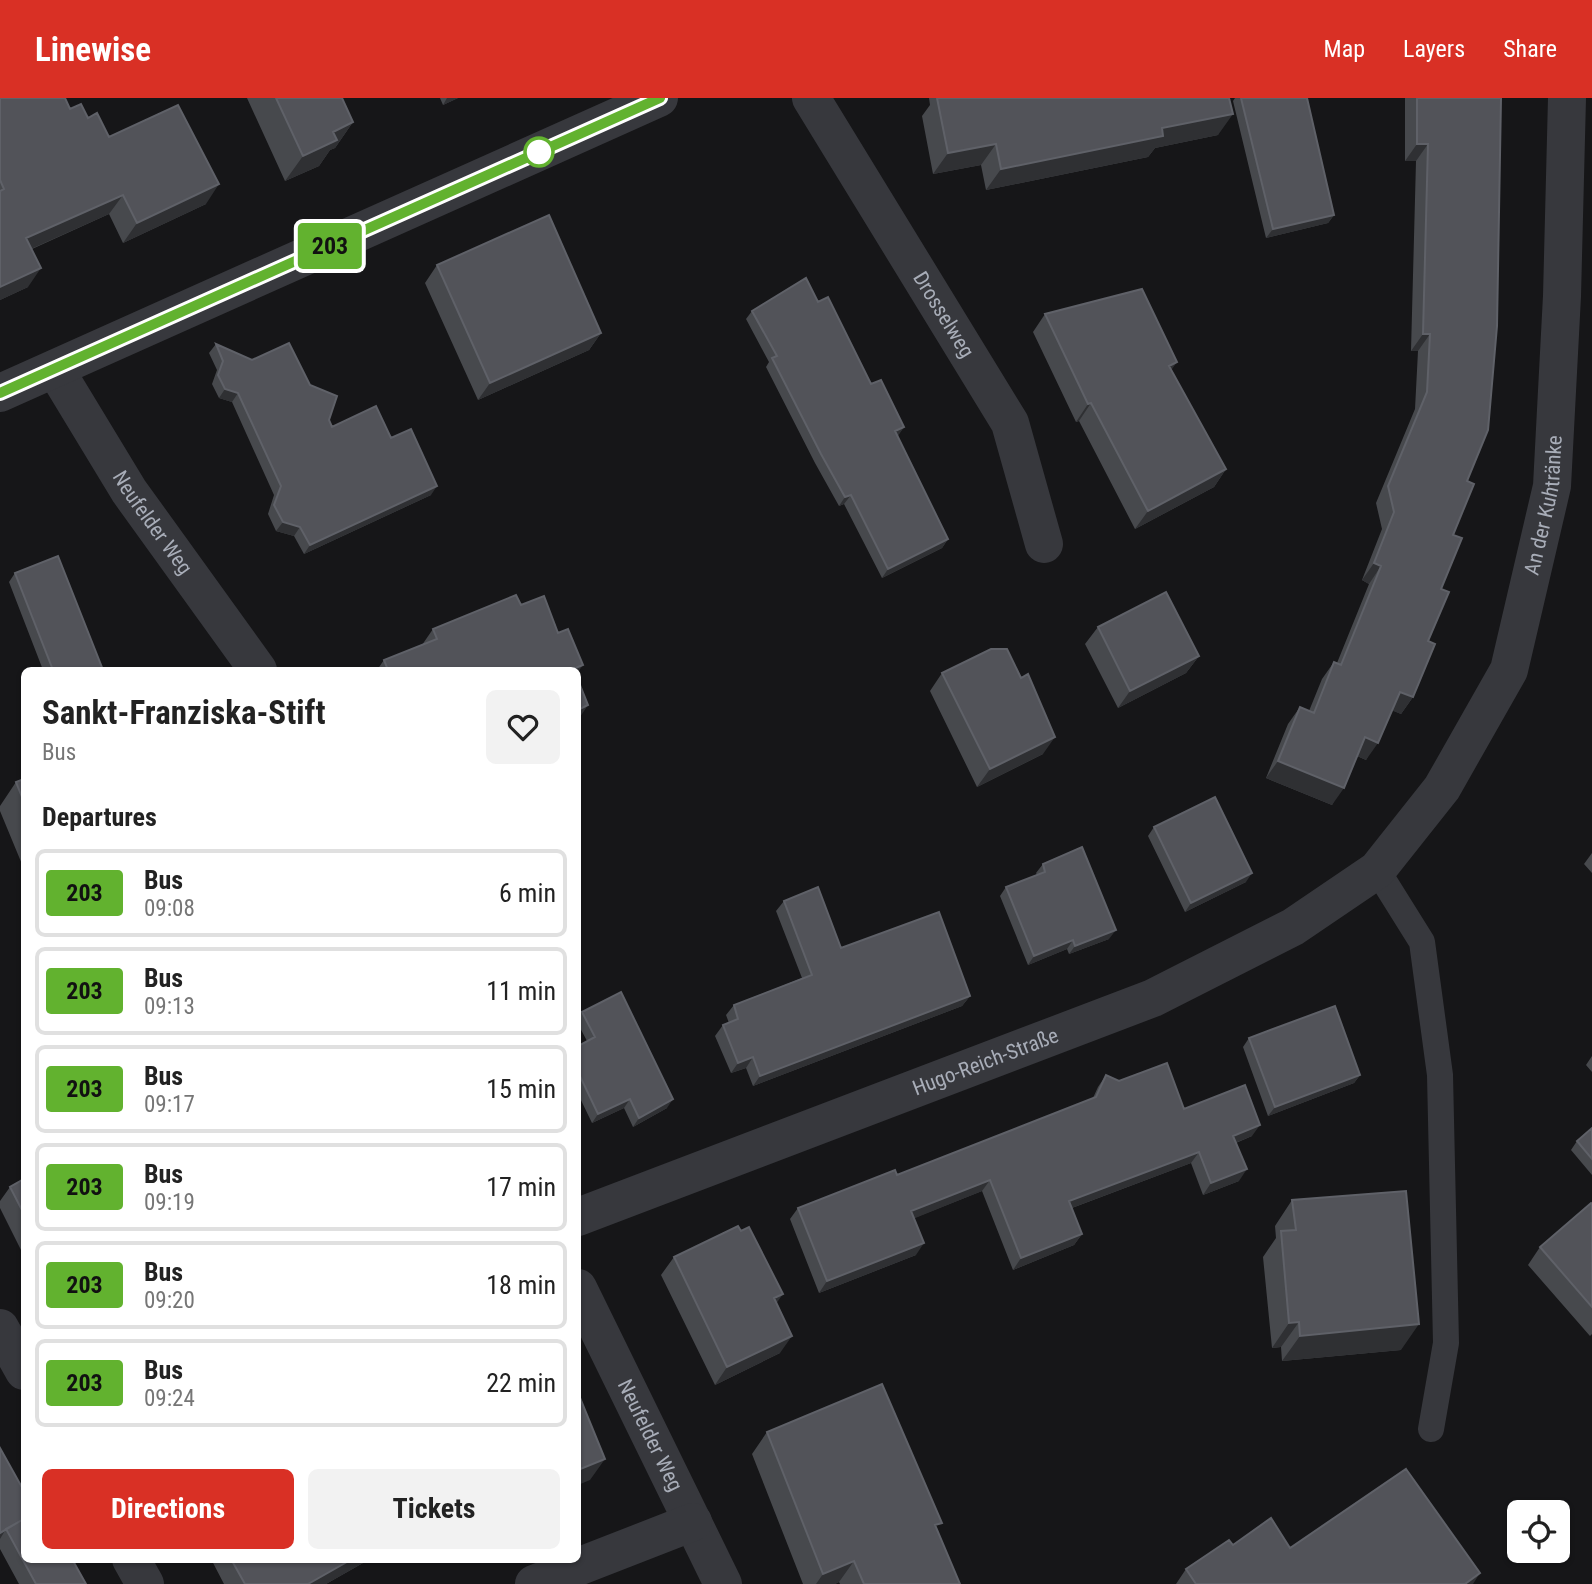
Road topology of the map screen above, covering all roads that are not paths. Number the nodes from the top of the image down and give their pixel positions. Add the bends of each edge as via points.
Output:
1 (659, 98) edge
2 (811, 98) edge
3 (1567, 98) edge
4 (55, 369) junction
5 (0, 393) edge
6 (1044, 544) dead end
7 (256, 667) edge
8 (1377, 870) junction
9 (581, 1216) edge
10 (581, 1294) edge
11 (0, 1328) edge
12 (21, 1366) edge
13 (1431, 1429) dead end
14 (693, 1522) junction
15 (133, 1563) edge
16 (145, 1584) edge
17 (534, 1584) edge
18 (723, 1584) edge

1 - 4 street
2 - 6 street, Drosselweg via 1010,423
3 - 8 street, An der Kuhtränke via 1552,486 1509,670 1442,788
4 - 5 street
4 - 7 street, Neufelder Weg via 129,491
8 - 9 street, Hugo-Reich-Straße via 1293,927 1153,998
8 - 13 lane via 1422,942 1440,1075 1446,1343
10 - 14 street, Neufelder Weg
11 - 12 street
14 - 17 street
14 - 18 street, Neufelder Weg
15 - 16 street

